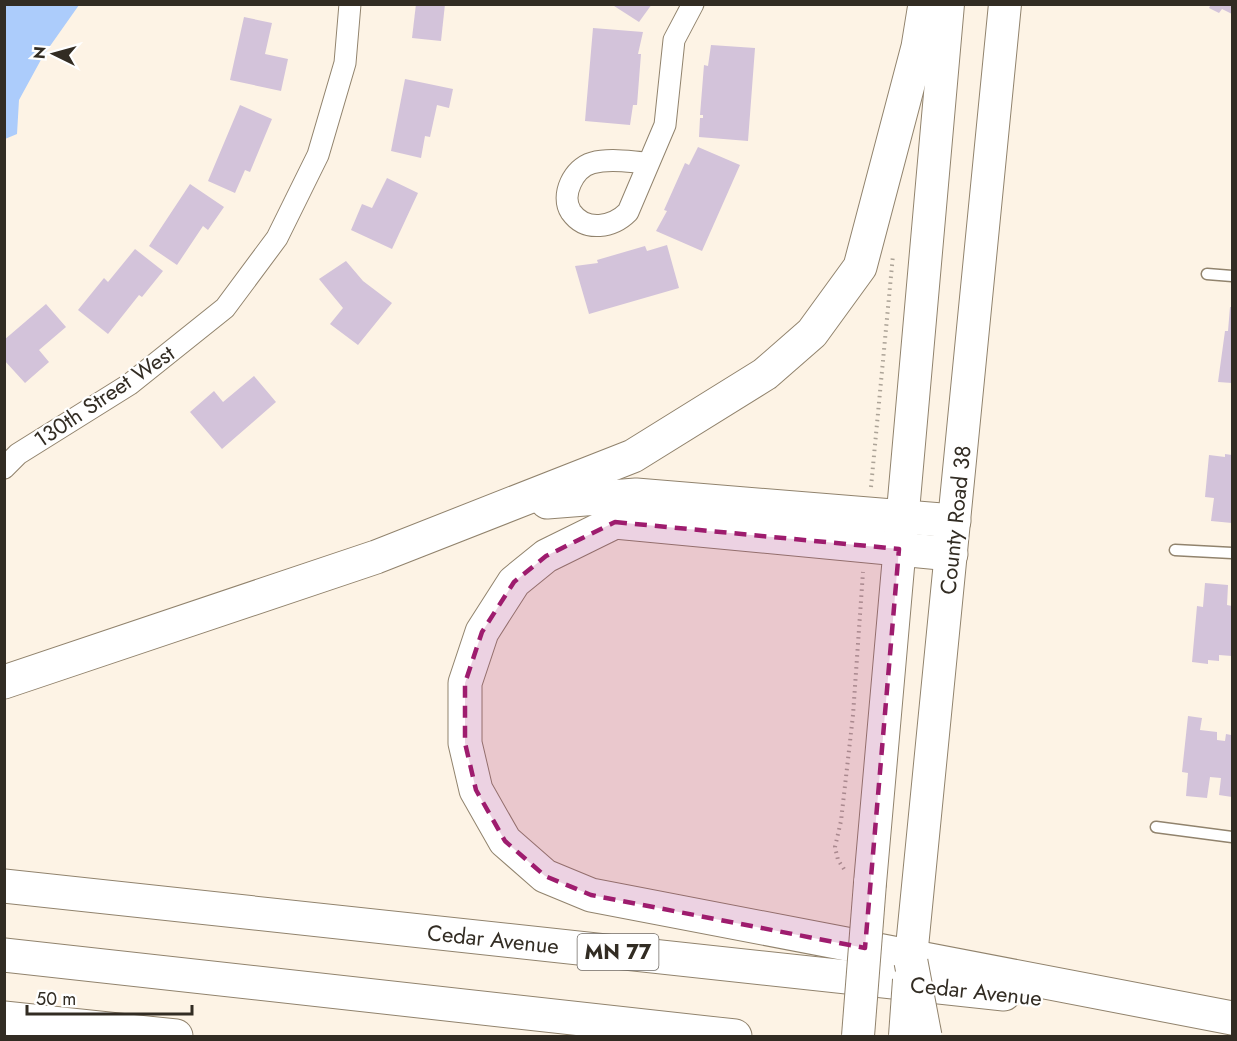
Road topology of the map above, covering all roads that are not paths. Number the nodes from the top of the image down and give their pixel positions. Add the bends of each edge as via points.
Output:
1 (350, 4) edge
2 (693, 4) edge
3 (925, 4) edge
4 (948, 4) edge
5 (1005, 4) edge
6 (648, 163) dead end
7 (1207, 274) dead end
8 (1233, 276) edge
9 (4, 468) edge
10 (507, 506) junction
11 (902, 517) junction
12 (954, 521) junction
13 (868, 530) junction
14 (899, 549) junction
15 (1175, 550) dead end
16 (1233, 553) edge
17 (951, 554) junction
18 (4, 682) edge
19 (1156, 827) dead end
20 (1233, 837) edge
21 (4, 886) edge
22 (4, 955) edge
23 (911, 962) junction
24 (4, 1018) edge
25 (1233, 1018) edge
26 (177, 1036) edge
27 (735, 1036) edge
28 (858, 1036) edge
29 (905, 1036) edge
30 (925, 1036) edge

1 - 9 street, 130th Street West via 345,63 318,155 277,238 225,308 130,384 18,454
2 - 6 street via 674,40 664,125
3 - 10 highway via 918,47 860,267 812,333 765,374 633,456
4 - 11 main road
5 - 12 main road, County Road 38
7 - 8 lane
10 - 13 highway via 636,495
10 - 18 highway via 376,557
11 - 12 highway
11 - 13 highway
11 - 14 main road
12 - 17 main road, County Road 38
13 - 14 highway
13 - 25 highway via 615,522 546,556 514,582 482,632 465,683 465,743 476,790 506,841 545,876 591,895
14 - 17 highway
14 - 28 main road, bridge via 858,879
15 - 16 lane
17 - 23 main road, County Road 38
19 - 20 lane
21 - 25 highway, Cedar Avenue / MN 77
22 - 27 highway
23 - 29 main road, County Road 38, bridge
23 - 30 highway, bridge
24 - 26 highway

